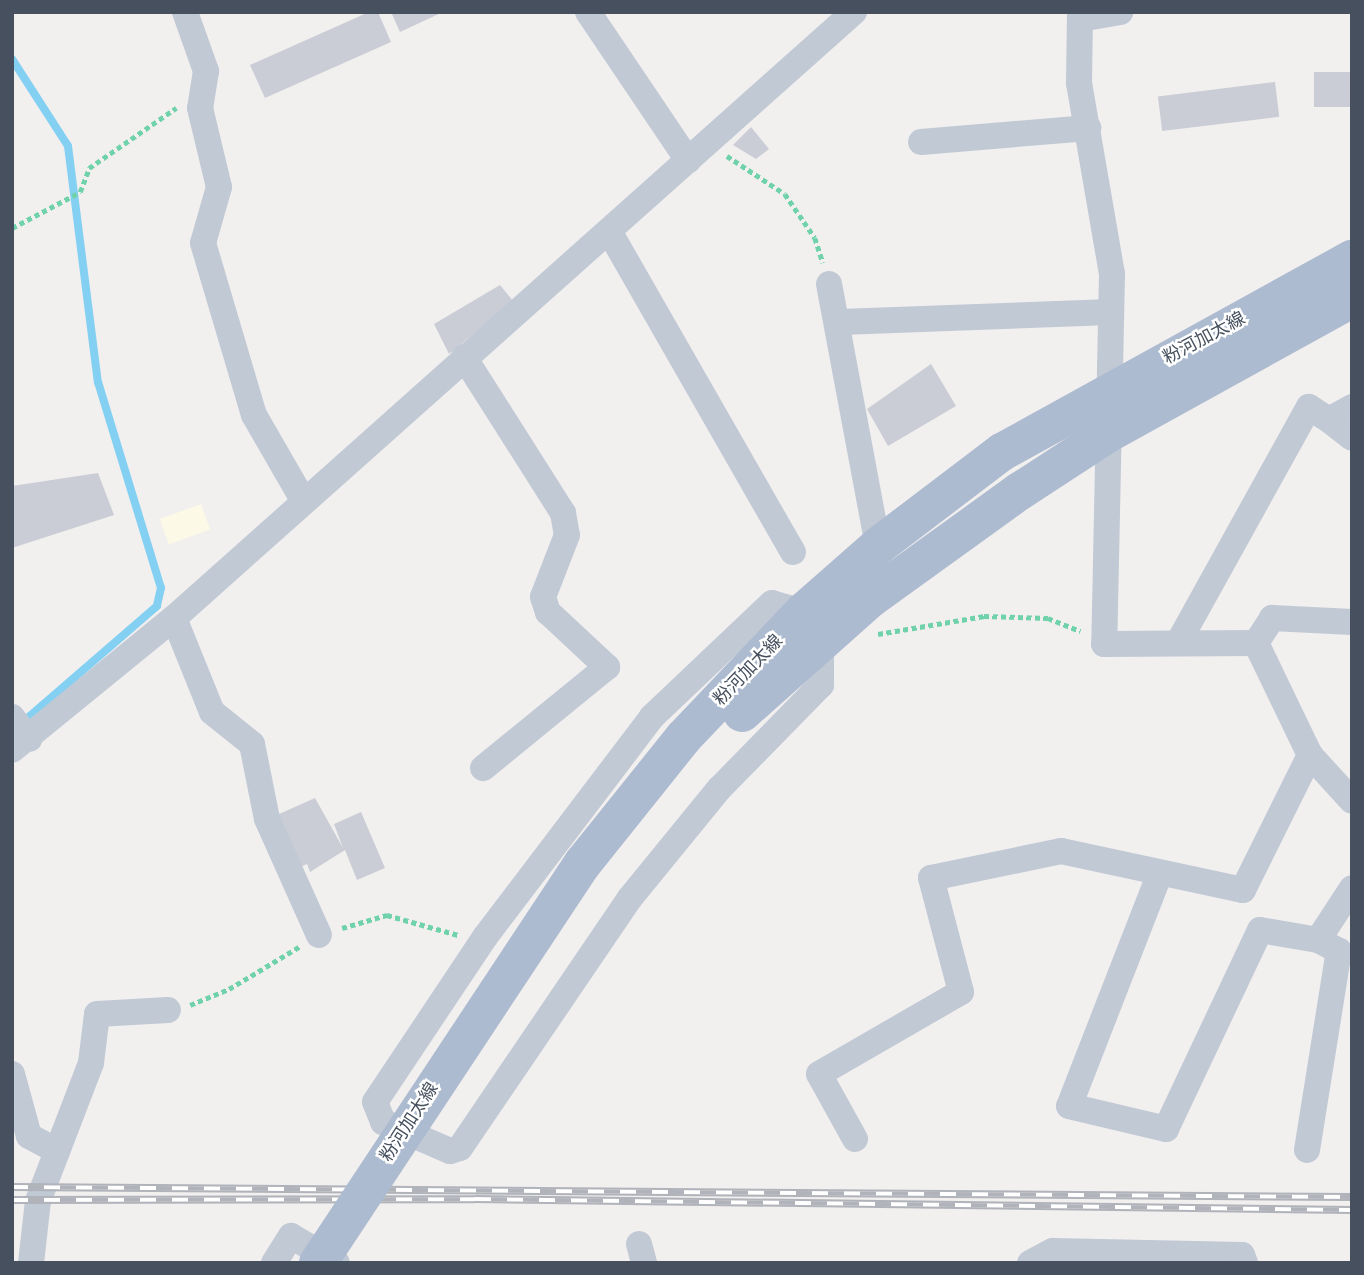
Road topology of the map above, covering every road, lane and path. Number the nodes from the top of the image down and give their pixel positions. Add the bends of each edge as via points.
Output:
1 (185, 12) edge
2 (588, 12) edge
3 (854, 12) edge
4 (1120, 12) edge
5 (1080, 16) edge
6 (203, 87) junction
7 (1088, 128) junction
8 (922, 142) dead end
9 (696, 153) junction
10 (12, 229) edge
11 (609, 231) junction
12 (1352, 259) edge
13 (829, 284) joint
14 (1352, 299) edge
15 (1111, 312) junction
16 (840, 322) junction
17 (464, 357) junction
18 (1113, 387) junction
19 (1340, 413) edge
20 (1109, 433) junction
21 (1352, 438) edge
22 (302, 498) junction
23 (878, 546) junction
24 (793, 552) dead end
25 (870, 599) junction
26 (174, 618) junction
27 (1352, 622) edge
28 (812, 625) junction
29 (1178, 643) junction
30 (1256, 643) junction
31 (1104, 644) junction
32 (18, 732) edge
33 (1310, 755) junction
34 (483, 768) dead end
35 (1352, 801) edge
36 (592, 870) junction
37 (1160, 873) junction
38 (1352, 888) edge
39 (319, 935) junction
40 (485, 937) junction
41 (1318, 940) junction
42 (169, 1010) joint
43 (12, 1074) edge
44 (855, 1139) dead end
45 (1307, 1150) dead end
46 (57, 1151) junction
47 (1131, 1258) edge
48 (31, 1263) edge
49 (274, 1263) edge
50 (318, 1263) edge
51 (337, 1263) edge
52 (347, 1263) edge
53 (1030, 1263) edge
54 (1245, 1263) edge

1 - 6 street via 205,71
2 - 9 street
3 - 9 street
4 - 5 street
5 - 7 street via 1079,83
6 - 10 path via 151,129 102,156 89,168 80,192
6 - 22 street via 202,122 219,187 204,222 206,256 254,415
7 - 8 street
7 - 15 street via 1112,274
9 - 11 street
9 - 13 path via 785,194 815,238
11 - 17 street
11 - 24 street
12 - 18 main road, 粉河加太線
13 - 16 street
14 - 20 main road, 粉河加太線
15 - 16 street
15 - 18 street
16 - 23 street
17 - 22 street
17 - 34 street via 563,513 567,535 543,597 548,612 607,667
18 - 20 street
18 - 23 main road, 粉河加太線 via 1003,452
19 - 21 street
19 - 29 street via 1309,407
20 - 25 main road, 粉河加太線
20 - 31 street
22 - 26 street
23 - 28 main road, 粉河加太線
25 - 28 main road, 粉河加太線
25 - 31 path via 879,638 1012,615 1048,618
26 - 32 street
26 - 39 street via 212,712 252,744 267,819
27 - 30 street via 1272,618
28 - 36 main road, 粉河加太線 via 684,737
28 - 40 street via 772,603 652,717
28 - 40 street via 821,685 719,789 630,898 460,1148 450,1152 383,1122 375,1102
29 - 30 street
29 - 31 street
30 - 33 street
33 - 35 street
33 - 37 street via 1243,890
36 - 50 main road, 粉河加太線, bridge via 550,903
36 - 52 main road, 粉河加太線
37 - 41 street via 1069,1105 1166,1129 1260,930
37 - 44 street via 1061,851 931,878 961,992 819,1074
38 - 41 street
39 - 40 path via 387,915
39 - 42 path via 229,989
41 - 45 street via 1339,951
42 - 46 street via 97,1014 90,1063
43 - 46 street via 29,1136
46 - 48 street via 34,1217
47 - 53 street via 1053,1251
47 - 54 street via 1242,1255
49 - 51 street via 291,1236

